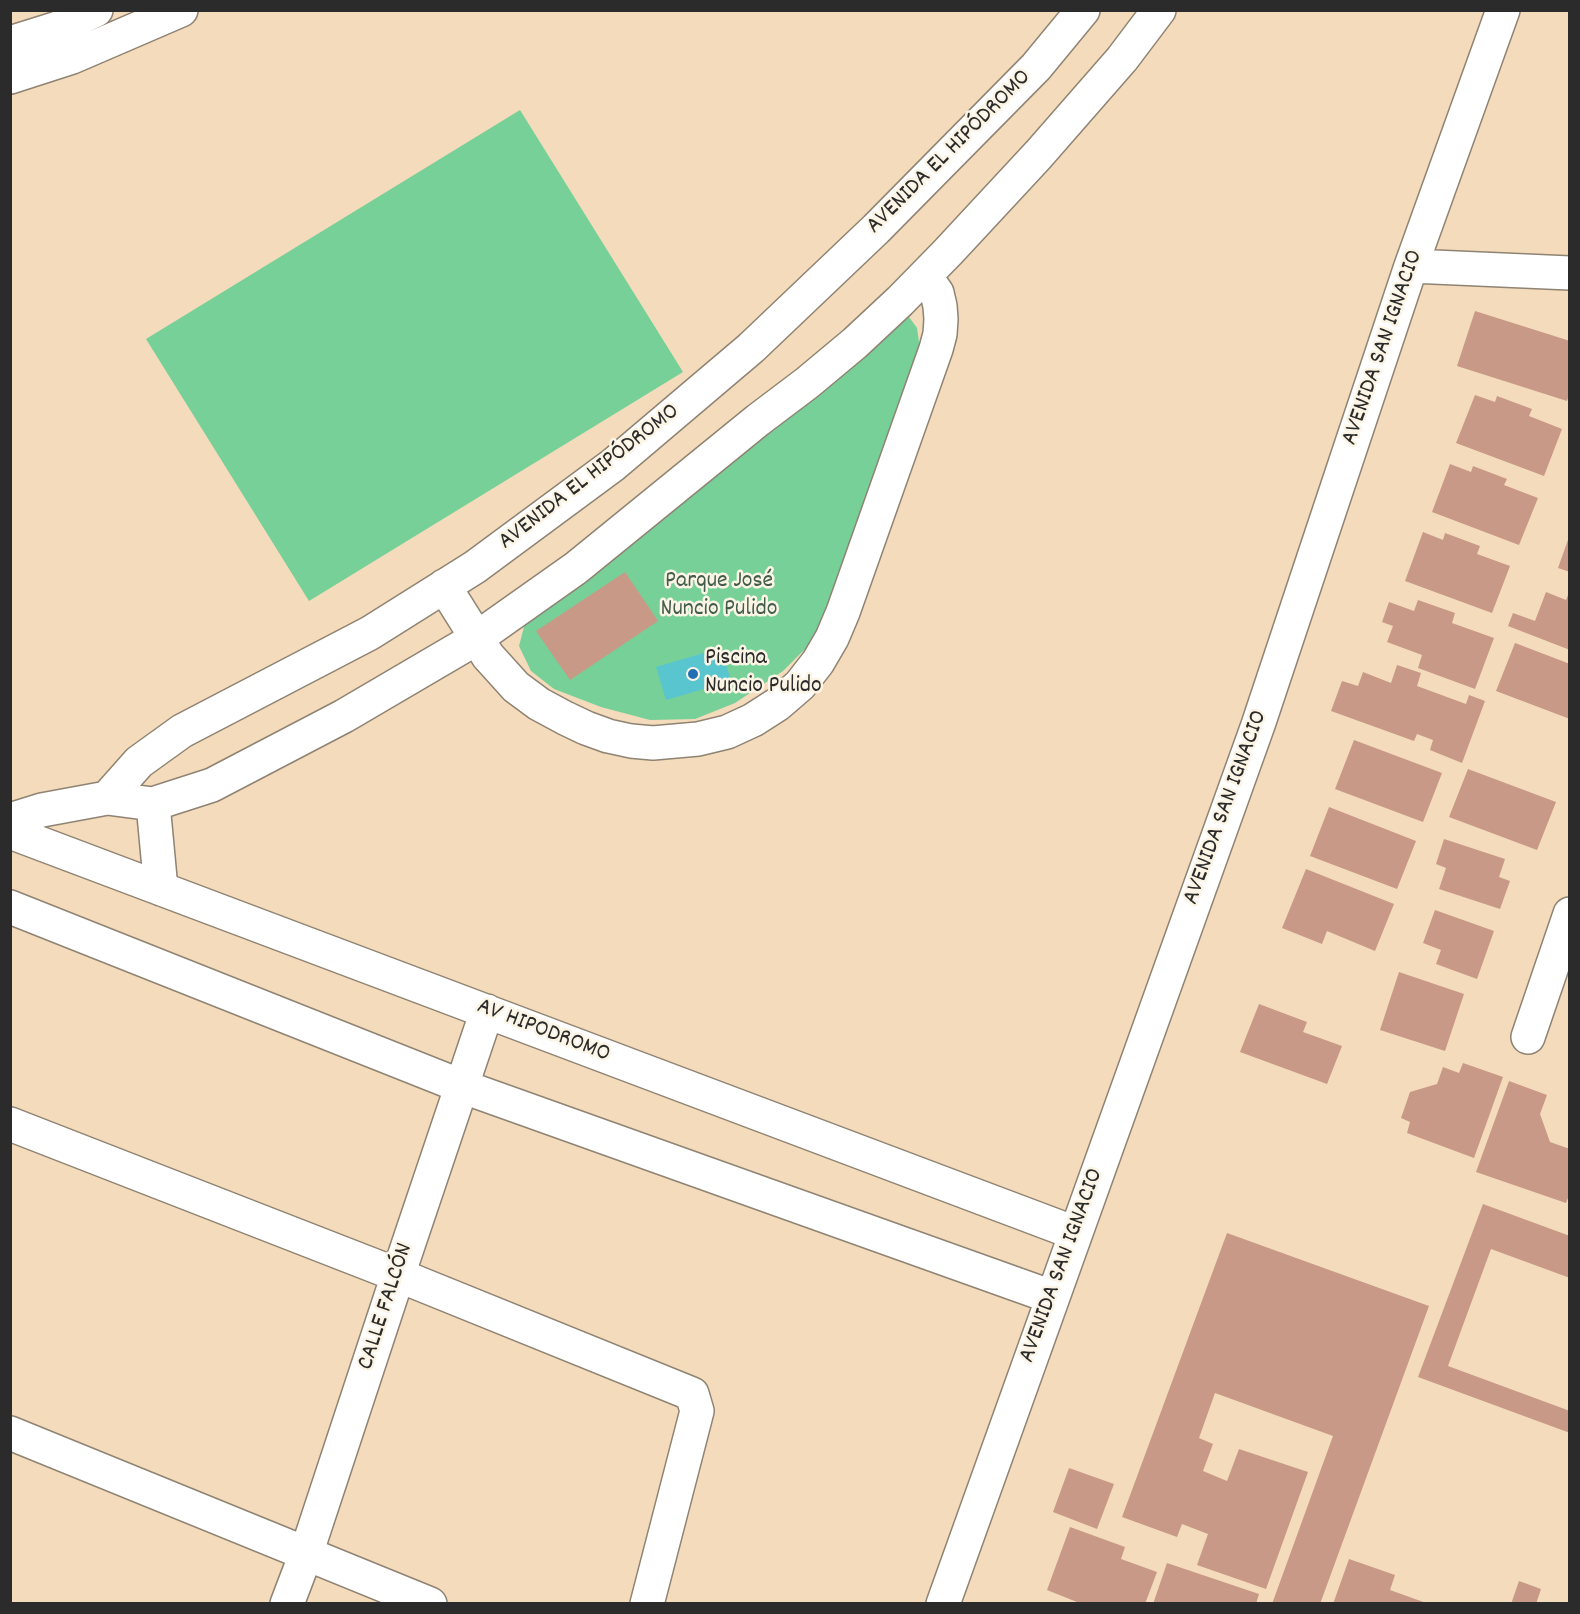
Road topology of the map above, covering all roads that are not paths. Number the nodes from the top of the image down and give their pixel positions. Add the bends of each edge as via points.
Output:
1 (96, 10) edge
2 (181, 10) edge
3 (1083, 10) edge
4 (1159, 10) edge
5 (1503, 10) edge
6 (10, 43) edge
7 (10, 77) edge
8 (1411, 266) junction
9 (1569, 273) edge
10 (925, 276) junction
11 (444, 586) junction
12 (477, 638) junction
13 (107, 798) junction
14 (153, 804) junction
15 (10, 820) edge
16 (10, 832) edge
17 (161, 889) junction
18 (10, 907) edge
19 (1569, 914) edge
20 (487, 1011) junction
21 (1528, 1037) dead end
22 (461, 1086) junction
23 (10, 1124) edge
24 (1075, 1233) junction
25 (398, 1275) junction
26 (1052, 1297) junction
27 (10, 1433) edge
28 (306, 1554) junction
29 (287, 1604) edge
30 (430, 1604) edge
31 (647, 1604) edge
32 (943, 1604) edge

1 - 6 street via 58,28
2 - 7 street via 72,57
3 - 11 street, AVENIDA EL HIPÓDROMO via 1036,67 876,229 751,348 613,465 476,567
4 - 10 street via 1039,154
5 - 8 street, AVENIDA SAN IGNACIO
8 - 9 street
8 - 24 street, AVENIDA SAN IGNACIO via 1257,724
10 - 12 street via 807,383 576,567
10 - 12 street via 937,293 942,319 936,349 832,638 800,685 778,704 735,728 698,739 653,743 619,739 585,728 539,704 516,687
11 - 12 street
11 - 13 street, AVENIDA EL HIPÓDROMO via 369,633 182,731 139,762
12 - 14 street via 344,716 212,785
13 - 14 street
13 - 15 street
14 - 17 street
16 - 17 street, AV HIPODROMO
17 - 20 street, AV HIPODROMO
18 - 22 street
19 - 21 street
20 - 22 street, CALLE FALCÓN
20 - 24 street, AV HIPODROMO
22 - 25 street, CALLE FALCÓN
22 - 26 street
23 - 25 street
24 - 26 street, AVENIDA SAN IGNACIO
25 - 28 street, CALLE FALCÓN
25 - 31 street via 692,1394 697,1411
26 - 32 street, AVENIDA SAN IGNACIO
27 - 28 street
28 - 29 street, CALLE FALCÓN
28 - 30 street

